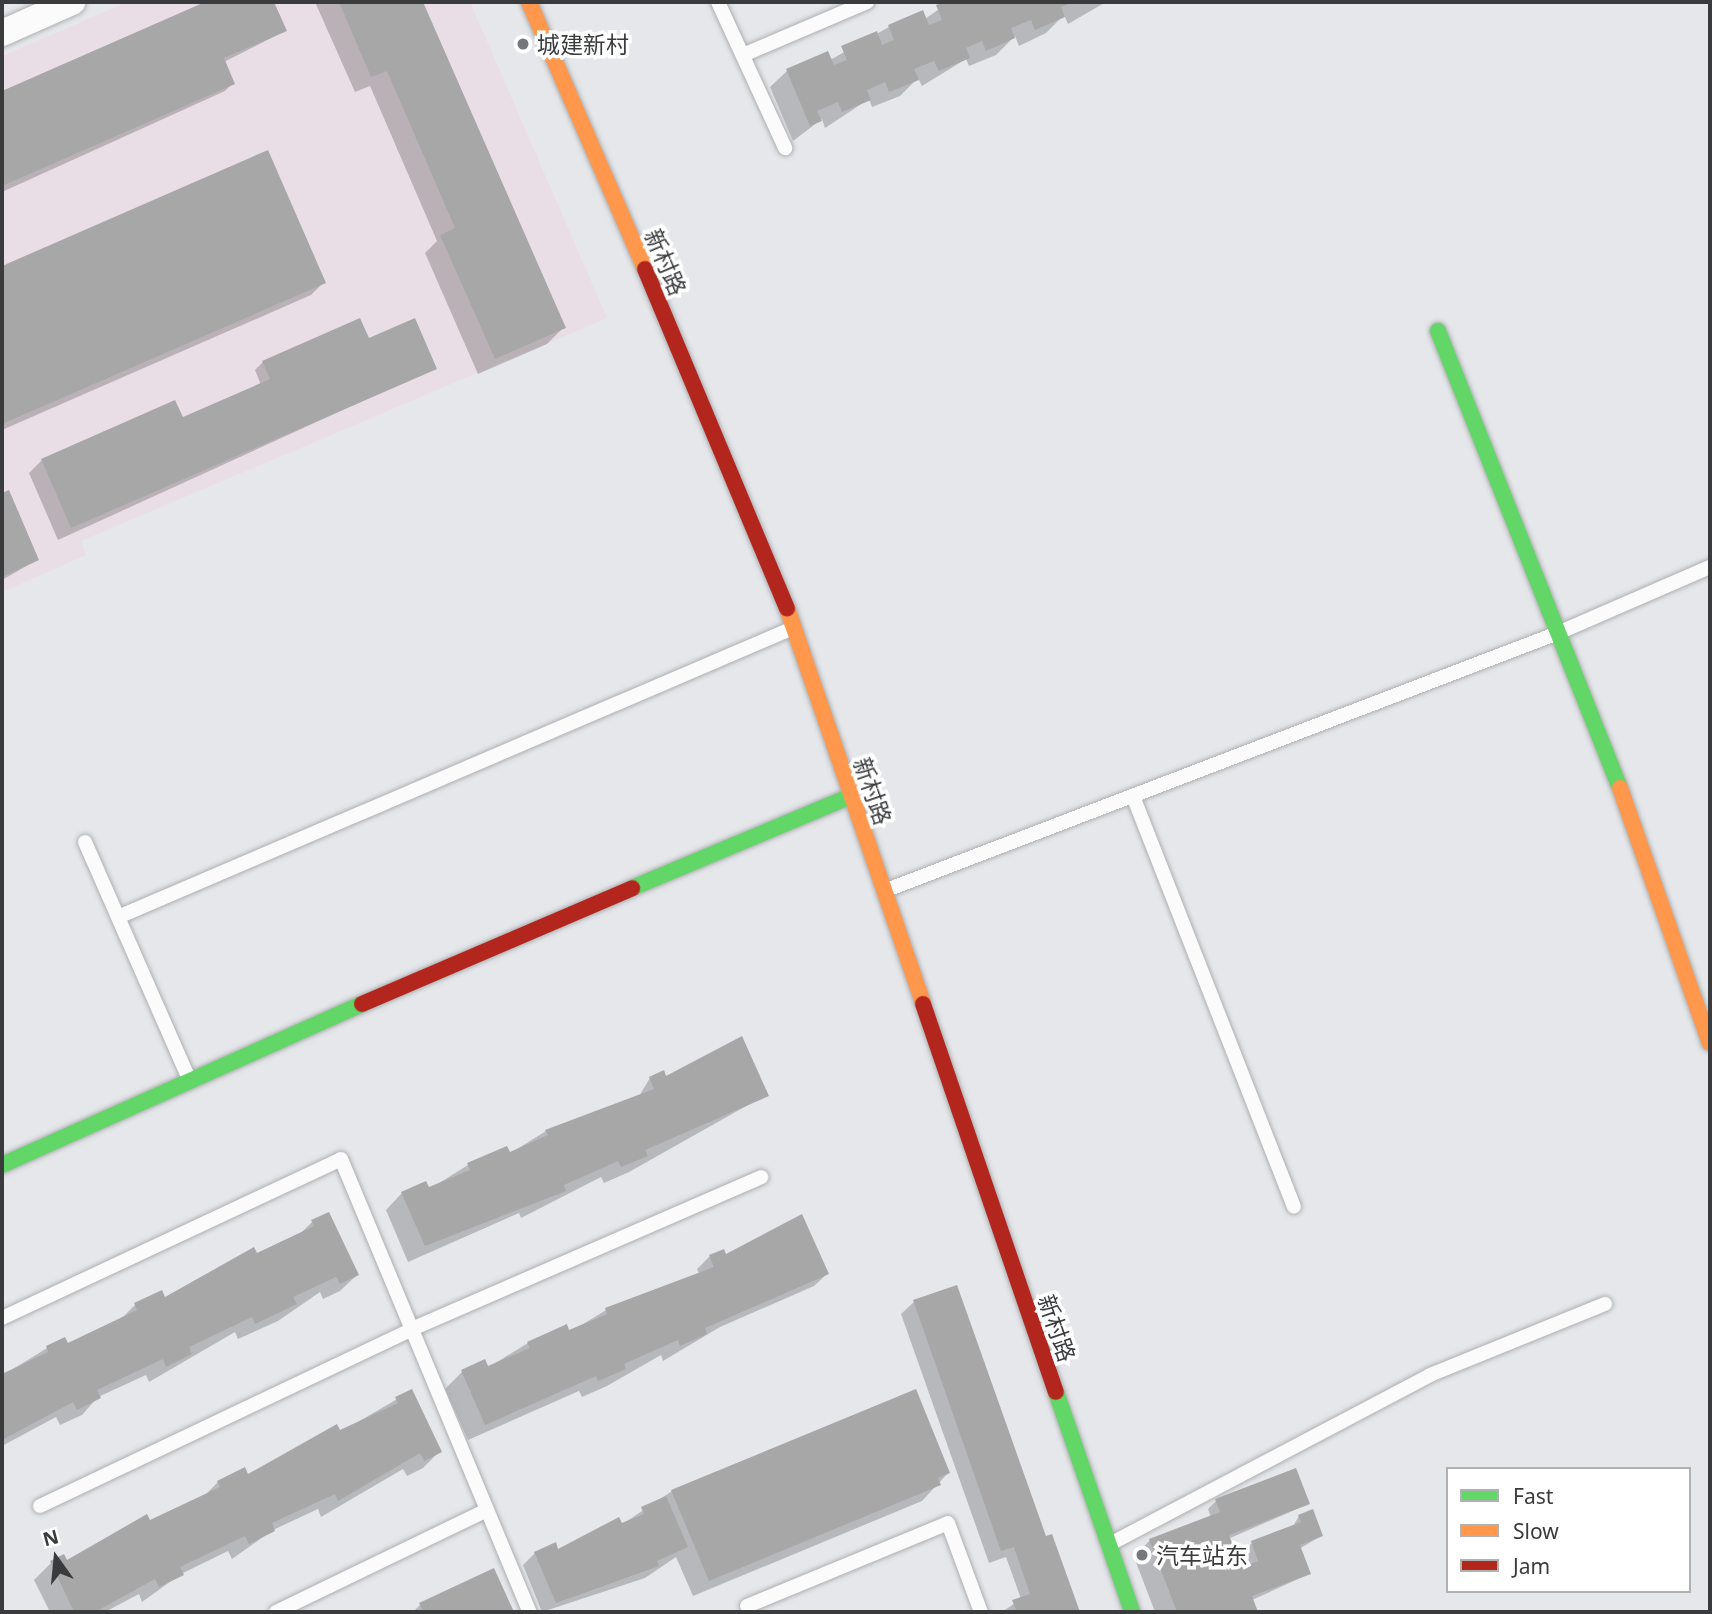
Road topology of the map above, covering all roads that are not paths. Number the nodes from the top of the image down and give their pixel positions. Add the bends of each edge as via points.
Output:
1 (529, 2) edge
2 (718, 2) edge
3 (867, 2) edge
4 (64, 3) edge
5 (2, 33) edge
6 (743, 55) junction
7 (785, 148) dead end
8 (1437, 331) dead end
9 (1710, 567) edge
10 (793, 628) junction
11 (1558, 633) junction
12 (851, 796) junction
13 (1133, 796) junction
14 (85, 842) dead end
15 (883, 891) junction
16 (118, 917) junction
17 (1710, 1043) edge
18 (190, 1081) junction
19 (2, 1165) edge
20 (761, 1177) dead end
21 (1294, 1208) dead end
22 (1605, 1304) dead end
23 (2, 1318) edge
24 (412, 1329) junction
25 (40, 1506) dead end
26 (487, 1510) junction
27 (1109, 1544) junction
28 (747, 1606) dead end
29 (276, 1612) edge
30 (530, 1612) edge
31 (981, 1612) edge
32 (1132, 1612) edge

1 - 10 street, 新村路 via 764,545
2 - 6 lane
3 - 6 lane
4 - 5 street
6 - 7 lane
8 - 11 street
9 - 11 lane
10 - 12 street, 新村路
10 - 16 lane
11 - 13 lane
11 - 17 street
12 - 15 street, 新村路
12 - 18 street
13 - 15 lane
13 - 21 lane
14 - 16 lane
15 - 27 street, 新村路
16 - 18 lane
18 - 19 street
20 - 24 lane
22 - 27 lane via 1430,1374
23 - 24 lane via 341,1159
24 - 25 lane
24 - 26 lane
26 - 29 lane
26 - 30 lane
27 - 32 street, 新村路
28 - 31 lane via 948,1523

